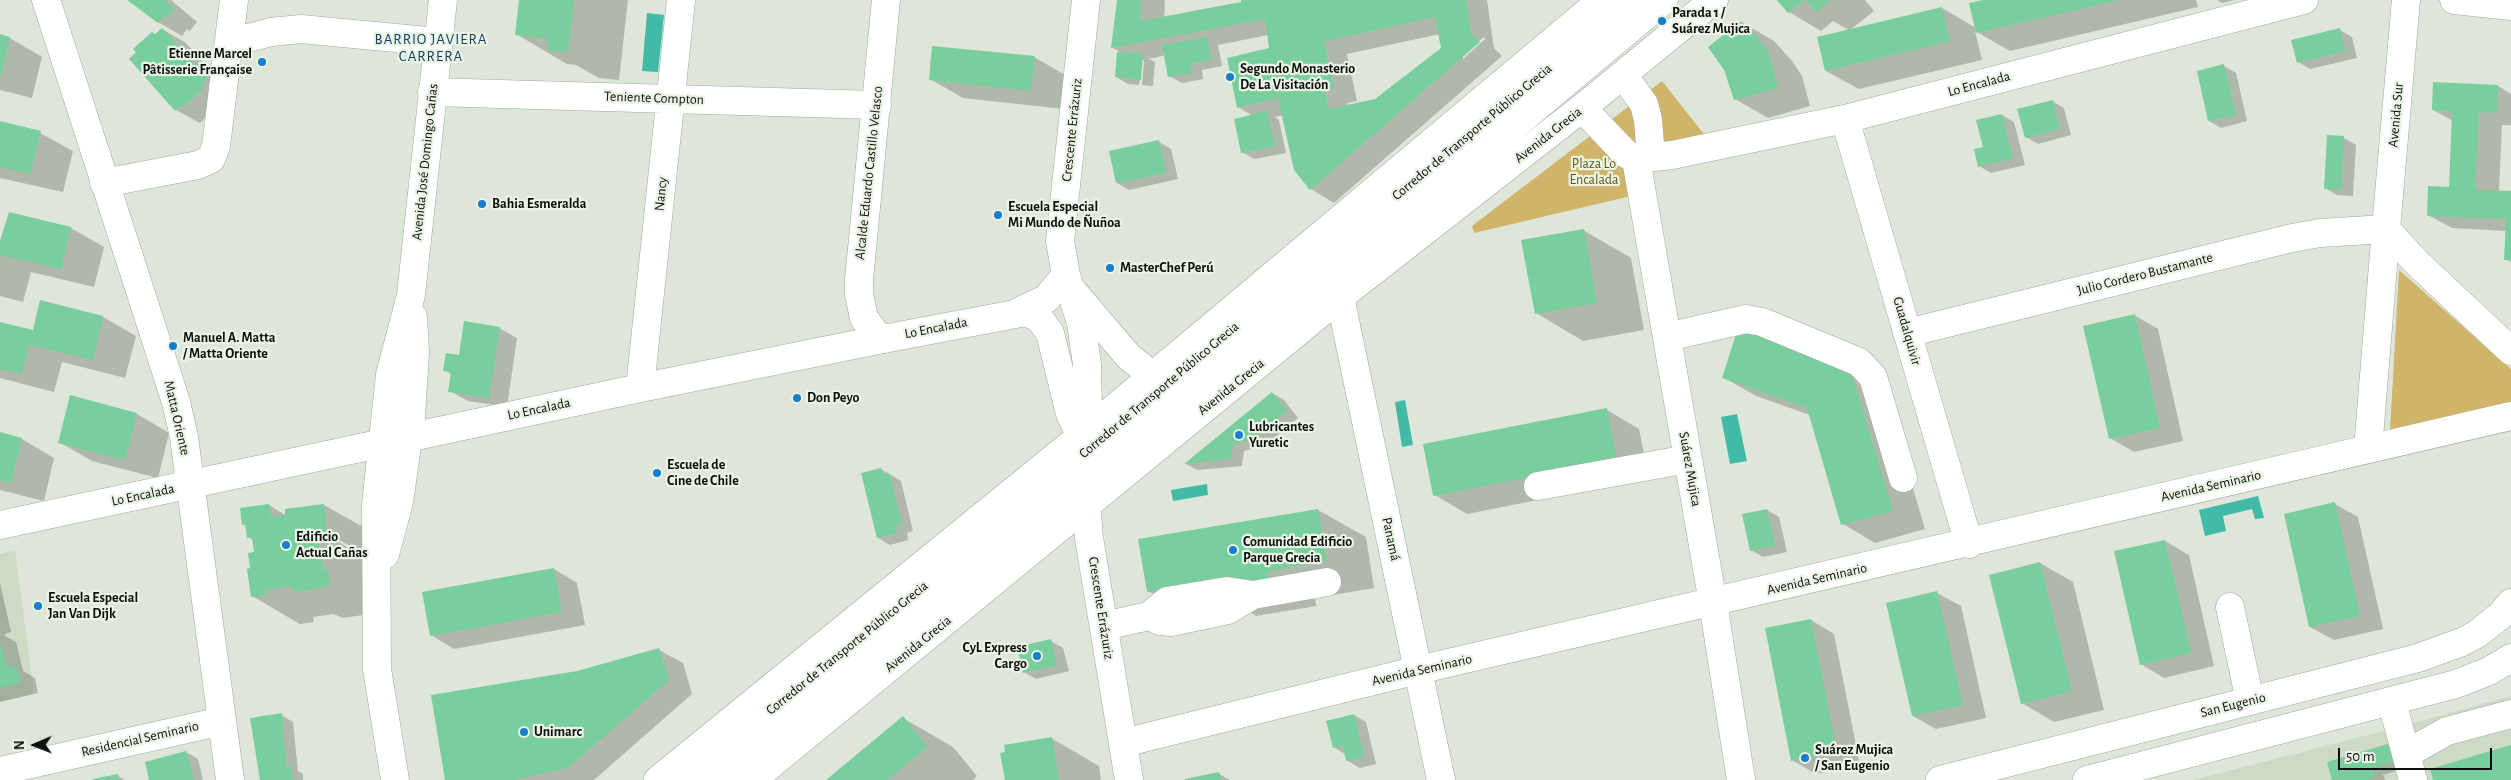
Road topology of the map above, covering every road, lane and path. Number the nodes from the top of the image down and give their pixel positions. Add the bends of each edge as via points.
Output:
1 (46, 0) edge
2 (234, 0) edge
3 (443, 0) edge
4 (681, 0) edge
5 (886, 0) edge
6 (1086, 0) edge
7 (1602, 0) edge
8 (1631, 0) edge
9 (1664, 0) edge
10 (1714, 0) edge
11 (2304, 0) edge
12 (2406, 0) edge
13 (2454, 0) edge
14 (2511, 6) edge
15 (438, 42) junction
16 (230, 43) junction
17 (1623, 75) junction
18 (432, 92) junction
19 (671, 98) junction
20 (876, 104) junction
21 (1582, 108) junction
22 (1845, 119) junction
23 (1644, 158) junction
24 (104, 183) junction
25 (2386, 230) junction
26 (1068, 282) junction
27 (411, 295) junction
28 (1340, 297) junction
29 (1018, 312) junction
30 (1907, 333) junction
31 (1667, 337) junction
32 (883, 338) junction
33 (2511, 351) edge
34 (1152, 375) junction
35 (640, 388) junction
36 (2511, 416) edge
37 (408, 437) junction
38 (382, 444) junction
39 (1082, 445) junction
40 (2368, 449) junction
41 (1688, 459) junction
42 (1903, 478) dead end
43 (189, 485) junction
44 (1538, 486) dead end
45 (1085, 495) junction
46 (0, 526) edge
47 (1969, 544) junction
48 (1326, 582) dead end
49 (378, 584) junction
50 (1713, 603) junction
51 (2511, 603) edge
52 (2230, 607) dead end
53 (1104, 626) junction
54 (2511, 658) edge
55 (1418, 670) junction
56 (2296, 689) junction
57 (2250, 701) junction
58 (2392, 702) junction
59 (2511, 714) edge
60 (222, 722) junction
61 (2303, 725) junction
62 (1123, 743) junction
63 (2409, 767) edge
64 (0, 771) edge
65 (1968, 777) edge
66 (230, 780) edge
67 (395, 780) edge
68 (658, 780) edge
69 (686, 780) edge
70 (720, 780) edge
71 (752, 780) edge
72 (1130, 780) edge
73 (1441, 780) edge
74 (1741, 780) edge
75 (1940, 780) edge
76 (2087, 780) edge

1 - 24 street, Matta Oriente
2 - 16 street
3 - 15 street, Avenida José Domingo Cañas
4 - 19 street, Nancy
5 - 20 street, Alcalde Eduardo Castillo Velasco
6 - 26 street, Crescente Errázuriz via 1060,241
7 - 34 street
8 - 39 street, Corredor de Transporte Público Grecia
9 - 45 street, Corredor de Transporte Público Grecia
10 - 17 street, Avenida Grecia
11 - 22 street, Lo Encalada
12 - 25 street, Avenida Sur
13 - 14 street
15 - 16 street via 301,29 271,32
15 - 18 street, Avenida José Domingo Cañas
16 - 24 street via 216,146 211,158 198,165
17 - 21 street, Avenida Grecia
17 - 23 street via 1644,104 1648,120
18 - 19 street, Teniente Compton
18 - 27 street, Avenida José Domingo Cañas
19 - 20 street, Teniente Compton
19 - 35 street, Nancy
20 - 32 street, Alcalde Eduardo Castillo Velasco via 859,294 864,318
21 - 23 street via 1626,154
21 - 28 street, Avenida Grecia
22 - 23 street, Lo Encalada
22 - 30 street, Guadalquivir
23 - 31 street, Suárez Mujica
24 - 43 street, Matta Oriente via 176,402
25 - 30 street, Julio Cordero Bustamante via 2320,233 2292,238
25 - 33 street
25 - 40 street, Avenida Sur
26 - 29 street, Lo Encalada via 1046,299
26 - 34 street via 1130,357
26 - 39 street, Crescente Errázuriz via 1081,323 1087,364 1088,414
27 - 37 street, Avenida José Domingo Cañas via 415,352
27 - 38 street, Avenida José Domingo Cañas via 390,375
28 - 45 street, Avenida Grecia
28 - 55 street, Panamá
29 - 32 street, Lo Encalada
29 - 39 street, Crescente Errázuriz via 1039,318 1050,333 1067,406
30 - 47 street, Guadalquivir
31 - 41 street, Suárez Mujica
31 - 42 street via 1746,319 1762,322 1860,362 1873,377
32 - 35 street, Lo Encalada
34 - 39 street
35 - 37 street, Lo Encalada
36 - 40 street, Avenida Seminario
37 - 38 street, Lo Encalada
37 - 49 street, Avenida José Domingo Cañas via 399,502
38 - 43 street, Lo Encalada
38 - 49 street, Avenida José Domingo Cañas via 376,505
39 - 45 street, Crescente Errázuriz
39 - 68 street
39 - 69 street, Corredor de Transporte Público Grecia
40 - 47 street, Avenida Seminario
41 - 44 street
41 - 50 street, Suárez Mujica
43 - 46 street, Lo Encalada
43 - 60 street, Matta Oriente
45 - 53 street, Crescente Errázuriz
45 - 70 street, Corredor de Transporte Público Grecia
45 - 71 street, Avenida Grecia
47 - 50 street, Avenida Seminario
48 - 53 street via 1253,595 1226,591 1167,601 1149,616
49 - 67 street, Avenida José Domingo Cañas via 377,669
50 - 55 street, Avenida Seminario
50 - 74 street, Suárez Mujica
51 - 56 street, San Eugenio via 2476,634 2436,652
52 - 57 street
53 - 62 street, Crescente Errázuriz
54 - 58 street via 2473,678
55 - 62 street, Avenida Seminario
55 - 73 street, Panamá
56 - 57 street, San Eugenio
56 - 61 street
57 - 65 street, San Eugenio
58 - 61 street
58 - 63 street
59 - 63 street via 2447,731
60 - 64 street, Residencial Seminario
60 - 66 street, Matta Oriente
61 - 76 street
62 - 72 street, Crescente Errázuriz
65 - 75 street, San Eugenio

